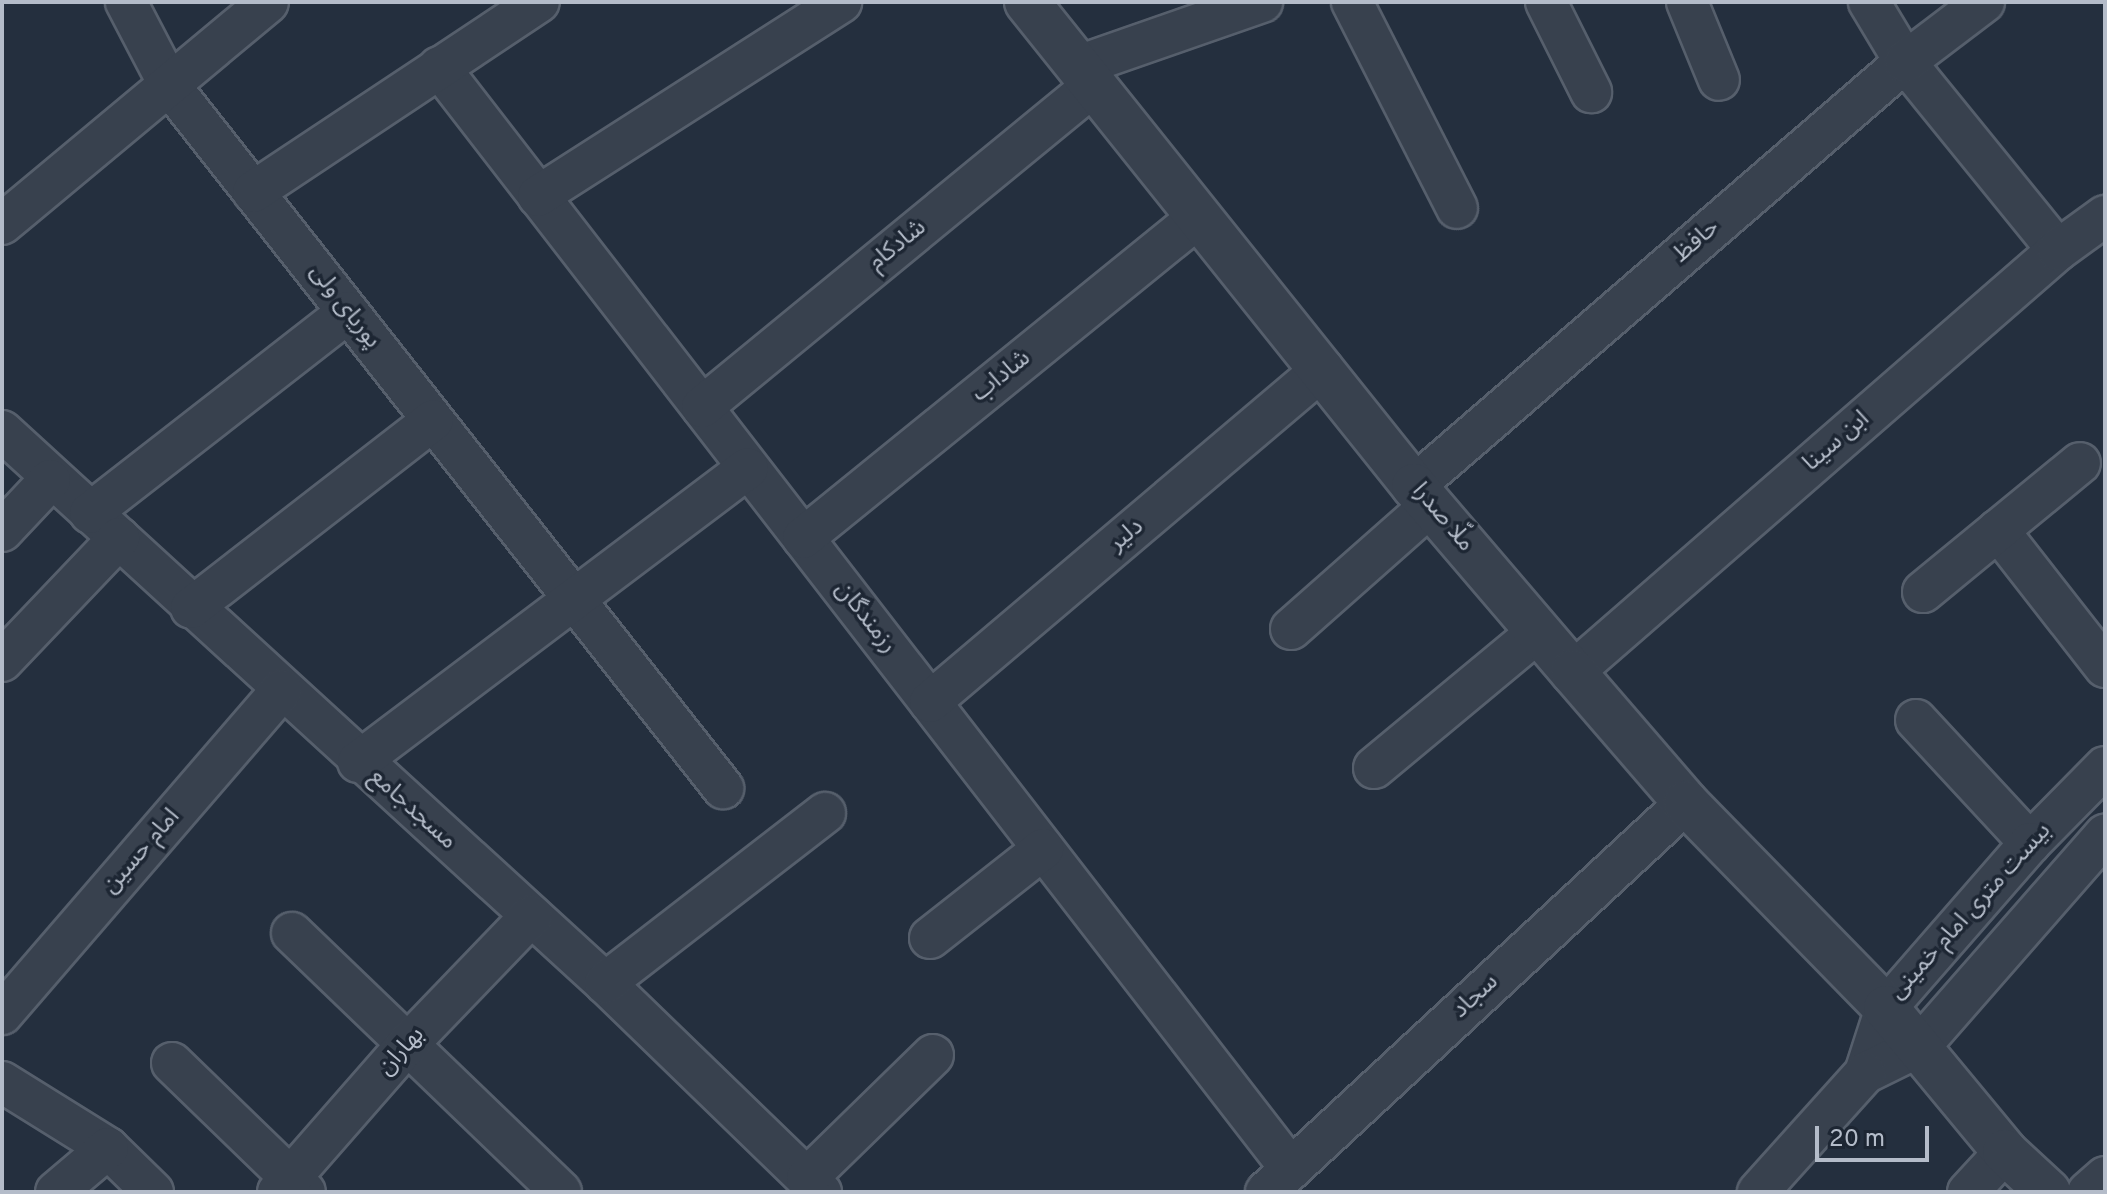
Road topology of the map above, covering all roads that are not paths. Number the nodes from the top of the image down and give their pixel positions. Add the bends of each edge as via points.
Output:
1 (126, 2) edge
2 (268, 2) edge
3 (539, 2) edge
4 (841, 2) edge
5 (1027, 2) edge
6 (1262, 2) edge
7 (1352, 2) edge
8 (1546, 2) edge
9 (1687, 2) edge
10 (1869, 2) edge
11 (1984, 2) edge
12 (1905, 62) junction
13 (439, 67) junction
14 (1086, 76) junction
15 (1719, 80) dead end
16 (170, 86) junction
17 (1591, 92) dead end
18 (253, 192) junction
19 (538, 196) junction
20 (1457, 208) dead end
21 (1200, 216) junction
22 (2105, 216) edge
23 (2, 224) edge
24 (2058, 250) junction
25 (348, 312) junction
26 (1323, 369) junction
27 (702, 407) junction
28 (433, 420) junction
29 (2, 431) edge
30 (2080, 463) dead end
31 (748, 468) junction
32 (50, 480) junction
33 (1423, 496) junction
34 (104, 526) junction
35 (1998, 530) junction
36 (2, 531) edge
37 (803, 538) junction
38 (1923, 592) dead end
39 (576, 602) junction
40 (191, 608) junction
41 (1291, 629) dead end
42 (1538, 632) junction
43 (2, 661) edge
44 (2105, 667) edge
45 (1573, 672) junction
46 (282, 690) junction
47 (930, 702) junction
48 (1916, 720) dead end
49 (358, 762) junction
50 (2105, 767) edge
51 (1374, 768) dead end
52 (723, 788) dead end
53 (1686, 803) junction
54 (825, 813) dead end
55 (2105, 835) edge
56 (2030, 843) junction
57 (1043, 849) junction
58 (531, 916) junction
59 (292, 933) dead end
60 (930, 938) dead end
61 (605, 983) junction
62 (1886, 1008) junction
63 (2, 1014) edge
64 (1920, 1046) junction
65 (405, 1047) junction
66 (933, 1055) dead end
67 (172, 1063) dead end
68 (1865, 1073) junction
69 (2, 1082) edge
70 (108, 1148) junction
71 (2005, 1152) junction
72 (2105, 1177) edge
73 (1278, 1181) edge
74 (814, 1185) edge
75 (291, 1188) edge
76 (56, 1192) edge
77 (153, 1192) edge
78 (561, 1192) edge
79 (1758, 1192) edge
80 (1968, 1192) edge
81 (2048, 1192) edge
82 (2088, 1192) edge

1 - 16 street, پوریای ولی
2 - 16 street
3 - 13 street
4 - 19 street
5 - 14 street, ملّا صدرا
6 - 14 street
7 - 20 street
8 - 17 street
9 - 15 street
10 - 12 street
11 - 12 street, حافظ
12 - 24 street
12 - 33 street, حافظ
13 - 18 street
13 - 19 street, رزمندگان
14 - 21 street, ملّا صدرا
14 - 27 street, شادکام
16 - 18 street, پوریای ولی
16 - 23 street
18 - 25 street, پوریای ولی
19 - 27 street, رزمندگان
21 - 26 street, ملّا صدرا
21 - 37 street, شاداب
22 - 24 street, ابن سینا
24 - 45 street, ابن سینا
25 - 28 street, پوریای ولی
25 - 34 street
26 - 33 street, ملّا صدرا
26 - 47 street, دلیر
27 - 31 street, رزمندگان
28 - 39 street, پوریای ولی
28 - 40 street
29 - 32 street, مسجدجامع
30 - 35 street
31 - 37 street, رزمندگان
31 - 39 street
32 - 34 street, مسجدجامع
32 - 36 street
33 - 41 street, حافظ
33 - 42 street, ملّا صدرا
34 - 40 street, مسجدجامع
34 - 43 street
35 - 38 street
35 - 44 street
37 - 47 street, رزمندگان
39 - 49 street
39 - 52 street, پوریای ولی
40 - 46 street, مسجدجامع
42 - 45 street, ملّا صدرا
42 - 51 street
45 - 53 street, ملّا صدرا
46 - 49 street, مسجدجامع
46 - 63 street, امام حسین
47 - 57 street, رزمندگان
48 - 56 street
49 - 58 street, مسجدجامع
50 - 56 street, بیست متری امام خمینی
53 - 62 street, ملّا صدرا
53 - 73 street, سجاد
54 - 61 street
55 - 64 street, بیست متری امام خمینی
56 - 62 street, بیست متری امام خمینی
57 - 60 street
57 - 73 street, رزمندگان
58 - 61 street, مسجدجامع
58 - 65 street, بهاران
59 - 65 street
61 - 74 street, مسجدجامع
62 - 64 street, ملّا صدرا
62 - 68 street, بیست متری امام خمینی
64 - 68 street, بیست متری امام خمینی
64 - 71 street, ملّا صدرا
65 - 75 street, بهاران
65 - 78 street
66 - 74 street
67 - 75 street
68 - 79 street, بیست متری امام خمینی
69 - 70 street
70 - 76 street
70 - 77 street
71 - 80 street
71 - 81 street, ملّا صدرا
72 - 82 street

